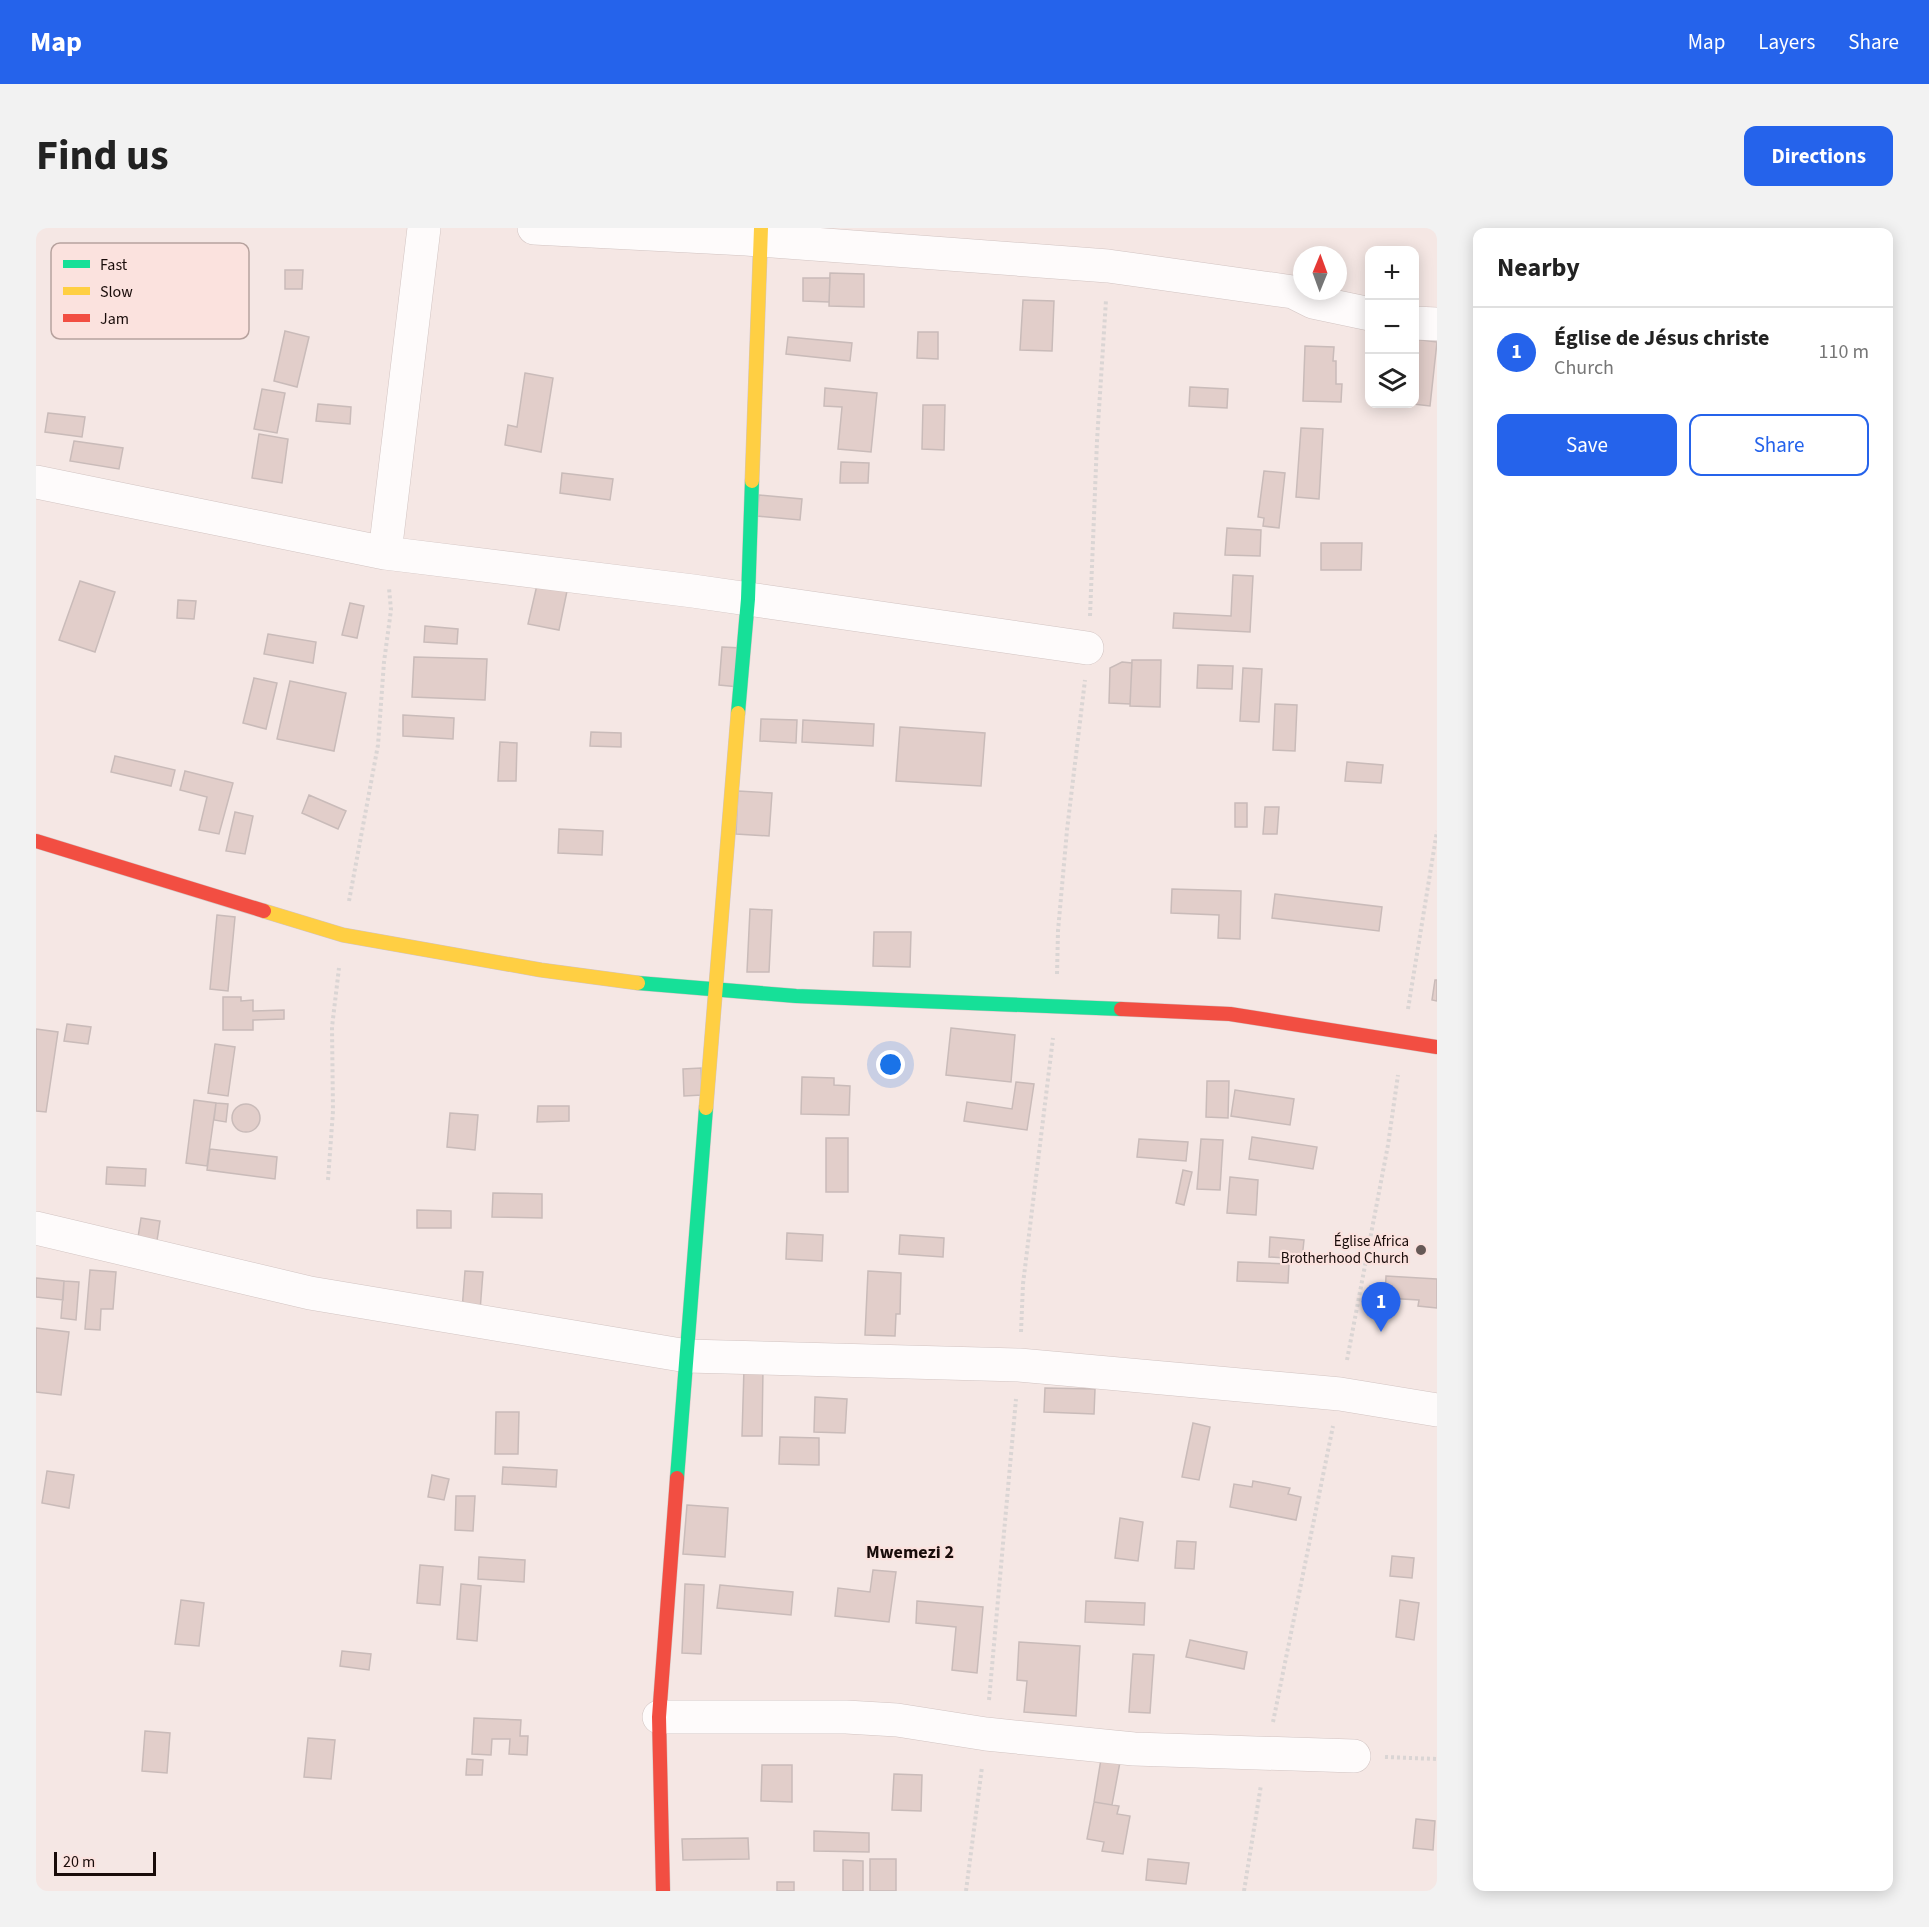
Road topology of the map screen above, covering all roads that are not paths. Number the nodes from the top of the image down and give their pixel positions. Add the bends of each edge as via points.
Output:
1 (424, 228) edge
2 (534, 228) edge
3 (760, 234) edge
4 (1365, 314) edge
5 (1419, 323) edge
6 (1437, 324) edge
7 (36, 482) edge
8 (386, 553) junction
9 (748, 599) junction
10 (1087, 648) road end
11 (36, 841) edge
12 (715, 990) junction
13 (1437, 1047) edge
14 (36, 1228) edge
15 (687, 1356) junction
16 (1437, 1410) edge
17 (659, 1717) junction
18 (1354, 1756) road end
19 (663, 1891) edge

1 - 8 street
2 - 3 street
3 - 4 street via 1108,266 1293,292 1313,302
3 - 9 street
5 - 6 street
7 - 8 street
8 - 9 street
9 - 10 street
9 - 12 street
11 - 12 street via 343,935 541,970
12 - 13 street via 1230,1014
12 - 15 street
14 - 15 street via 310,1293
15 - 16 street via 1019,1365 1340,1394
15 - 17 street
17 - 18 street via 846,1717 1134,1749
17 - 19 street

